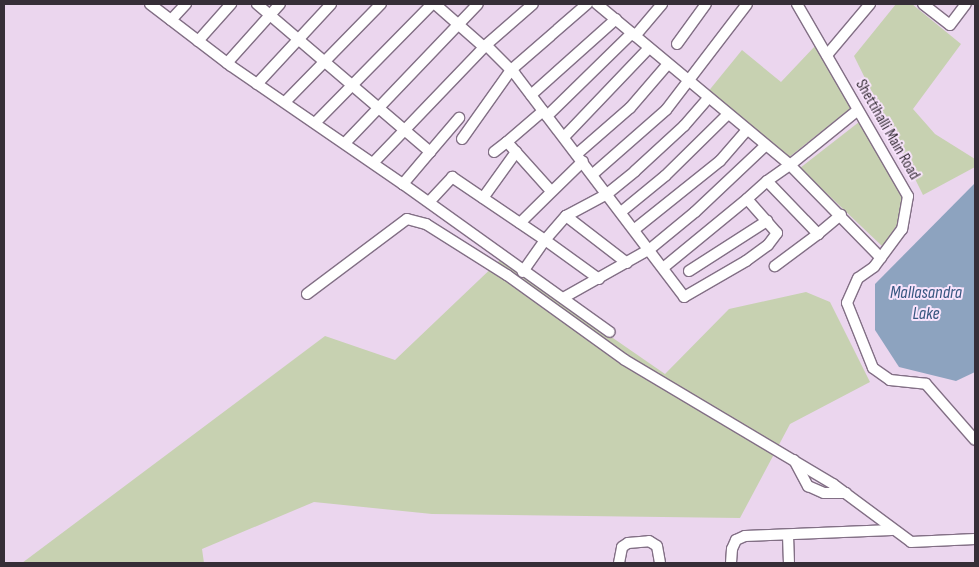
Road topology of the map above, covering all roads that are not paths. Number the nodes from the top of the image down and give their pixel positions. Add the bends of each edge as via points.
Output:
1 (150, 4) edge
2 (186, 4) edge
3 (231, 4) edge
4 (257, 4) edge
5 (280, 4) edge
6 (331, 4) edge
7 (381, 4) edge
8 (433, 4) edge
9 (478, 4) edge
10 (533, 4) edge
11 (587, 4) edge
12 (598, 4) edge
13 (706, 4) edge
14 (747, 4) edge
15 (797, 4) edge
16 (870, 4) edge
17 (966, 4) edge
18 (658, 5) edge
19 (926, 5) edge
20 (269, 14) junction
21 (616, 19) junction
22 (171, 20) junction
23 (457, 23) junction
24 (634, 35) junction
25 (296, 40) junction
26 (198, 41) junction
27 (676, 44) dead end
28 (485, 46) junction
29 (649, 48) junction
30 (827, 55) junction
31 (227, 63) junction
32 (324, 64) junction
33 (668, 64) junction
34 (511, 70) junction
35 (690, 83) junction
36 (257, 84) junction
37 (349, 85) junction
38 (531, 95) junction
39 (708, 98) junction
40 (285, 102) junction
41 (376, 107) junction
42 (858, 110) junction
43 (545, 113) junction
44 (727, 115) junction
45 (459, 118) dead end
46 (315, 123) junction
47 (403, 130) junction
48 (746, 131) junction
49 (564, 137) junction
50 (462, 139) dead end
51 (507, 142) junction
52 (345, 143) junction
53 (765, 146) junction
54 (430, 152) junction
55 (494, 152) dead end
56 (516, 152) junction
57 (580, 157) junction
58 (373, 163) junction
59 (790, 165) junction
60 (593, 174) junction
61 (767, 181) junction
62 (403, 184) junction
63 (550, 190) junction
64 (607, 194) junction
65 (483, 198) junction
66 (747, 199) junction
67 (430, 201) junction
68 (621, 212) junction
69 (841, 215) junction
70 (566, 216) junction
71 (767, 221) junction
72 (520, 223) junction
73 (635, 229) junction
74 (818, 234) junction
75 (545, 240) junction
76 (650, 249) junction
77 (881, 258) junction
78 (627, 263) junction
79 (775, 266) dead end
80 (663, 268) junction
81 (689, 271) dead end
82 (523, 272) junction
83 (599, 279) junction
84 (307, 294) dead end
85 (564, 298) junction
86 (610, 332) dead end
87 (975, 440) edge
88 (794, 460) junction
89 (846, 493) junction
90 (892, 530) junction
91 (788, 535) junction
92 (975, 539) edge
93 (619, 563) edge
94 (660, 563) edge
95 (732, 563) edge
96 (789, 563) edge

1 - 22 street
2 - 22 street
3 - 26 street
4 - 20 street
5 - 20 street
6 - 25 street
7 - 32 street
8 - 23 street
8 - 37 street
9 - 23 street
10 - 28 street
11 - 34 street
12 - 21 street
13 - 27 street
14 - 35 street
15 - 30 street, Shettihalli Main Road
16 - 30 street
17 - 19 street via 950,25
18 - 24 street
20 - 25 street
20 - 31 street
21 - 24 street
21 - 38 street
22 - 26 street
23 - 28 street
23 - 41 street
24 - 29 street
24 - 43 street
25 - 32 street
25 - 36 street
26 - 31 street
28 - 34 street
28 - 47 street
29 - 33 street
29 - 49 street
30 - 42 street, Shettihalli Main Road
31 - 36 street
32 - 37 street
32 - 40 street
33 - 35 street
33 - 57 street via 630,108
34 - 38 street
34 - 50 street
35 - 39 street
35 - 60 street via 666,110
36 - 40 street
37 - 41 street
37 - 46 street
38 - 43 street
39 - 44 street
39 - 64 street via 684,126
40 - 46 street
41 - 47 street
41 - 52 street
42 - 59 street
42 - 77 street, Shettihalli Main Road via 908,196 902,228
43 - 49 street
43 - 51 street
44 - 48 street
44 - 68 street via 665,176
45 - 54 street
46 - 52 street
47 - 54 street
47 - 58 street
48 - 53 street
48 - 73 street via 720,160
49 - 57 street
51 - 55 street
51 - 56 street
52 - 58 street
53 - 59 street
53 - 76 street
54 - 62 street
56 - 63 street
56 - 65 street
57 - 60 street
57 - 63 street
58 - 62 street
59 - 61 street
59 - 69 street
60 - 64 street
61 - 66 street
61 - 74 street
62 - 67 street
63 - 72 street
64 - 68 street
64 - 70 street
65 - 67 street via 452,177
65 - 72 street
66 - 71 street
66 - 80 street
67 - 82 street
68 - 73 street
69 - 74 street
69 - 77 street
70 - 75 street
70 - 78 street
71 - 80 street via 777,233 768,245 684,297
71 - 81 street
72 - 75 street
73 - 76 street
74 - 79 street
75 - 82 street
75 - 83 street
76 - 78 street
76 - 80 street
77 - 87 street, Shettihalli Main Road via 858,278 847,302 874,368 890,380 926,384
78 - 83 street
82 - 85 street
83 - 85 street
84 - 88 street via 407,219 426,224 507,275 625,360
85 - 86 street
88 - 89 street
88 - 89 street via 808,486 824,493
89 - 90 street
90 - 91 street
90 - 92 street via 910,542
91 - 95 street via 736,540
91 - 96 street
93 - 94 street via 622,547 628,543 649,541 657,546

